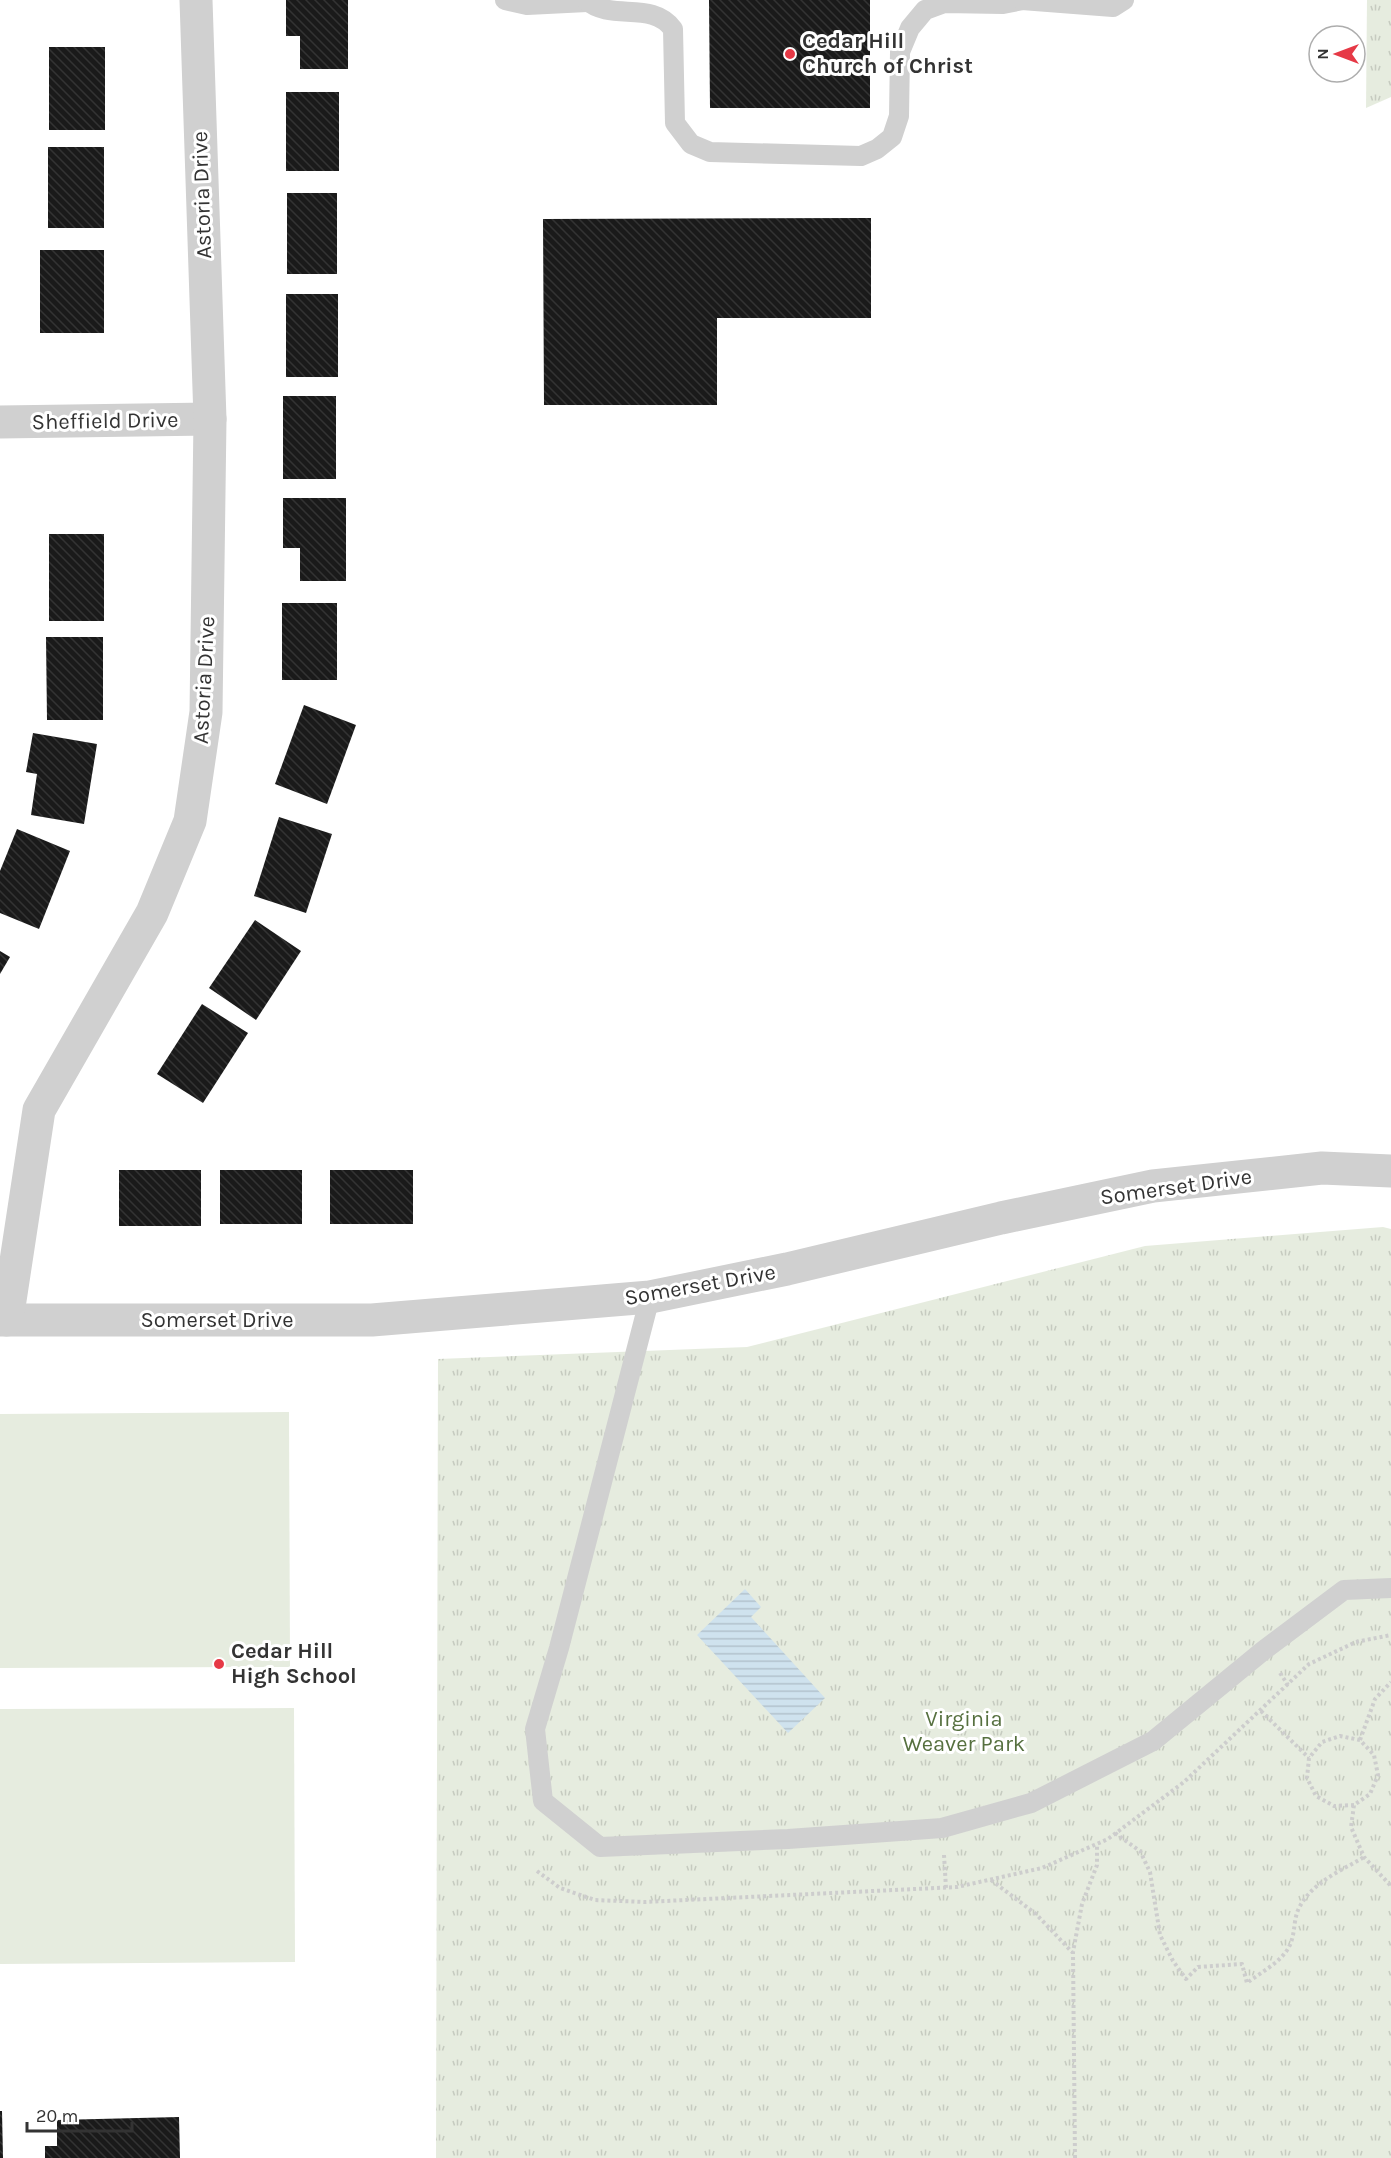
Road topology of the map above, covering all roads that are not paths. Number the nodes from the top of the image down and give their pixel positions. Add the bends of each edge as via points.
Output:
1 (196, 0) edge
2 (505, 0) edge
3 (1022, 0) edge
4 (1124, 0) edge
5 (586, 1) edge
6 (210, 419) junction
7 (0, 422) edge
8 (1391, 1171) edge
9 (651, 1297) junction
10 (3, 1320) edge
11 (1391, 1587) edge

1 - 6 street, Astoria Drive
2 - 5 lane via 527,5
3 - 4 lane via 1113,7
3 - 5 lane via 1003,4 944,3 925,10 910,28 900,52 899,117 892,137 861,156 710,152 691,144 675,123 673,29 666,18 649,11 601,9
6 - 7 street, Sheffield Drive
6 - 10 street, Astoria Drive via 206,712 190,821 152,914 39,1110
8 - 9 street, Somerset Drive via 1322,1168 1153,1186
9 - 10 street, Somerset Drive via 372,1320
9 - 11 lane via 536,1729 543,1801 600,1847 942,1828 1031,1803 1153,1742 1344,1590

